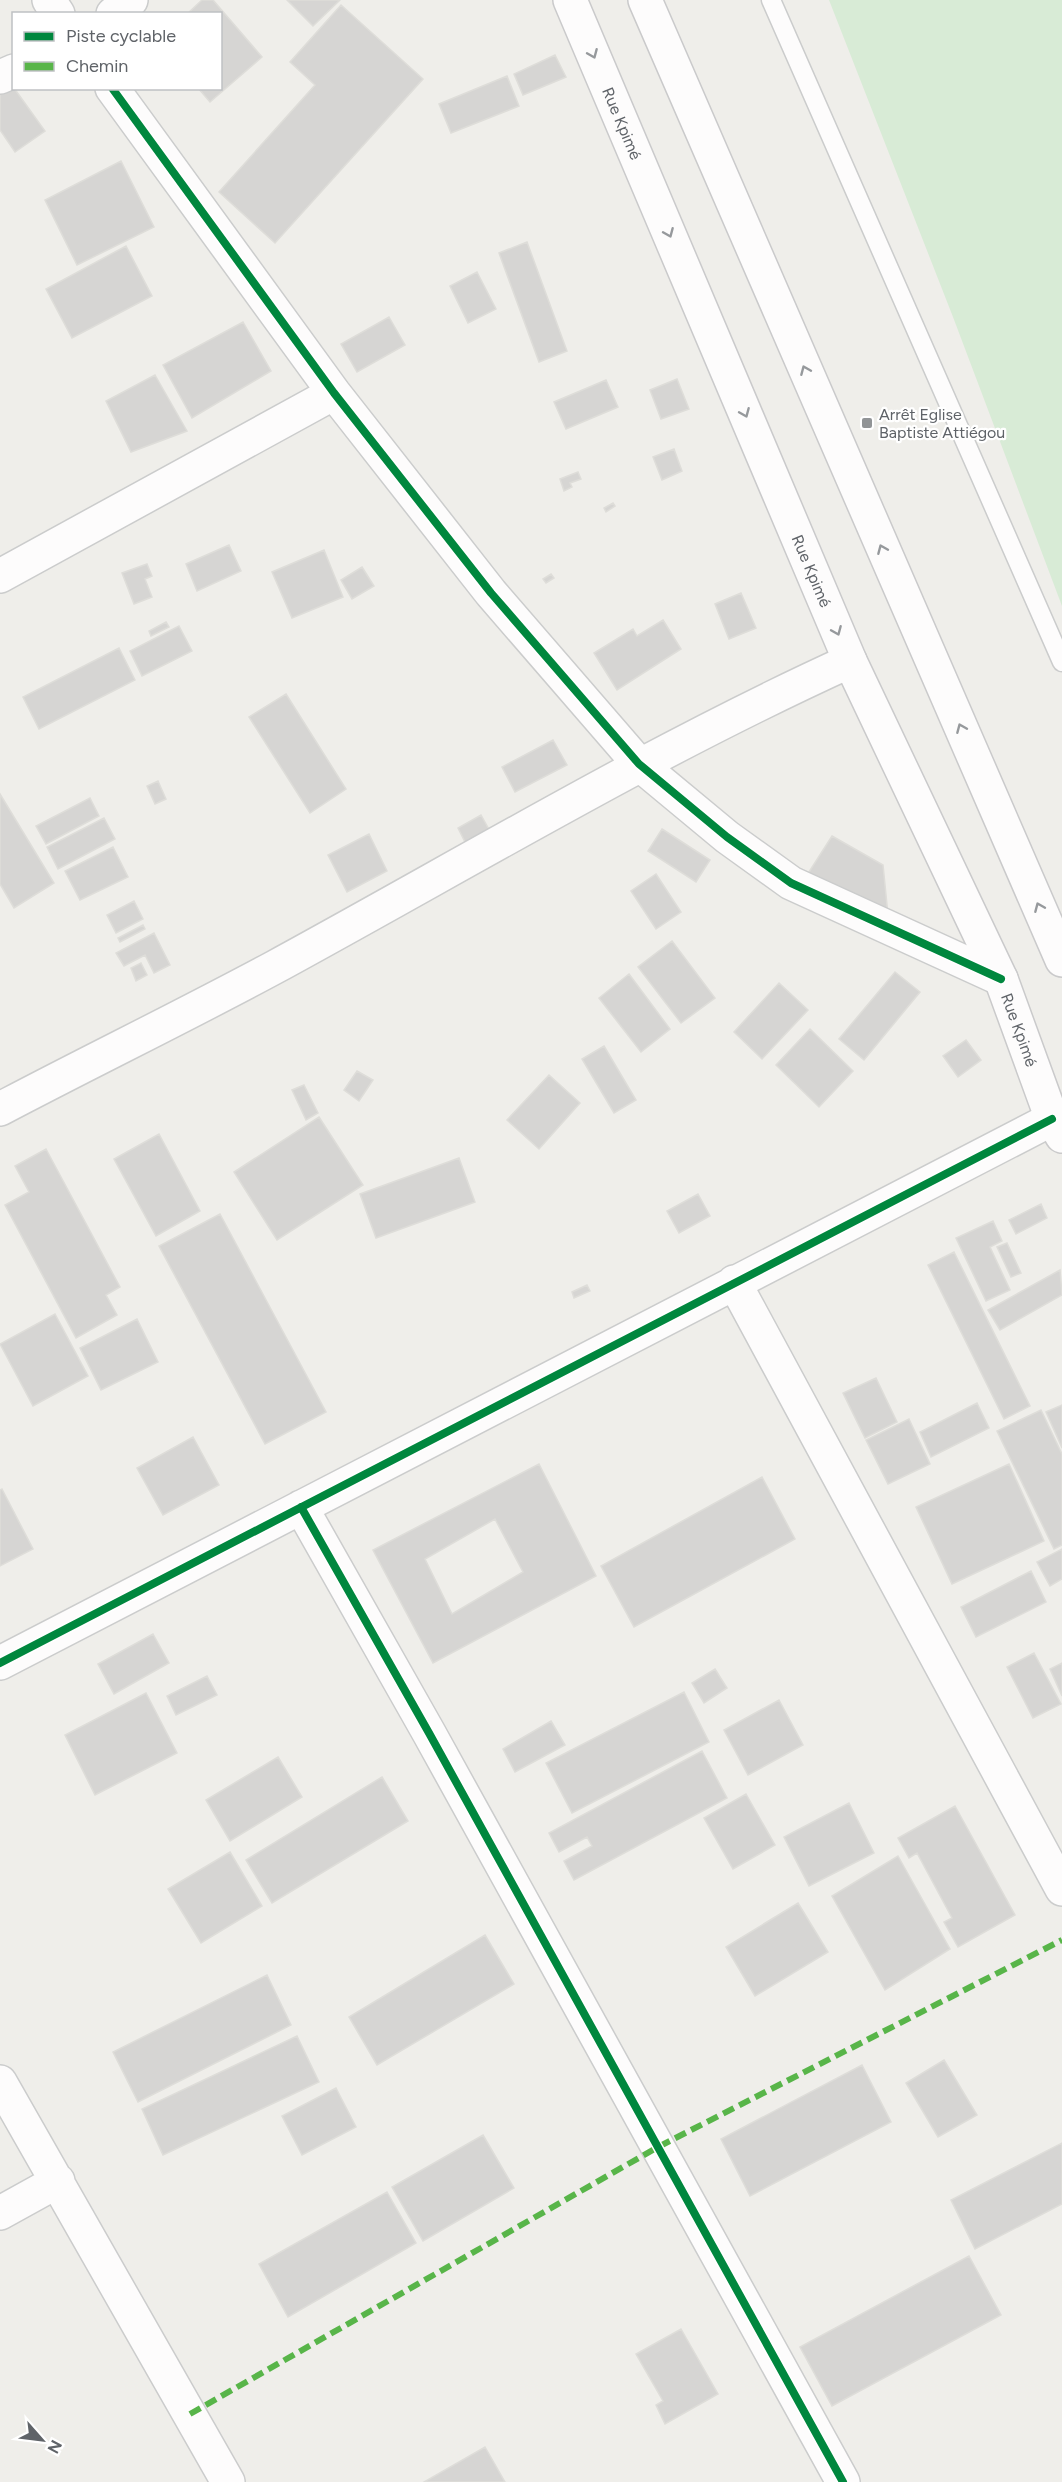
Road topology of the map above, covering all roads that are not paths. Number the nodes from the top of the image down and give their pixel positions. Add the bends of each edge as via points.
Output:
1 (131, 0) edge
2 (570, 0) edge
3 (645, 0) edge
4 (771, 0) edge
5 (116, 12) edge
6 (113, 90) edge
7 (334, 393) junction
8 (0, 576) edge
9 (850, 661) junction
10 (1062, 662) edge
11 (639, 764) junction
12 (1062, 960) edge
13 (1000, 979) junction
14 (0, 1109) edge
15 (1057, 1127) edge
16 (734, 1282) junction
17 (301, 1507) junction
18 (0, 1663) edge
19 (1062, 1888) edge
20 (0, 2082) edge
21 (58, 2181) junction
22 (0, 2213) edge
23 (228, 2482) edge
24 (843, 2482) edge

1 - 5 street
2 -> 9 street, Rue Kpimé
12 -> 3 street
4 - 10 lane
6 - 7 street
7 - 8 street
7 - 11 street via 491,593
9 - 11 street
9 - 13 street, Rue Kpimé
11 - 13 street via 727,837 791,883
11 - 14 street via 273,968
13 - 15 street, Rue Kpimé
15 - 16 street
16 - 17 street
16 - 19 street
17 - 18 street
17 - 24 street
20 - 21 street
21 - 22 street
21 - 23 street

